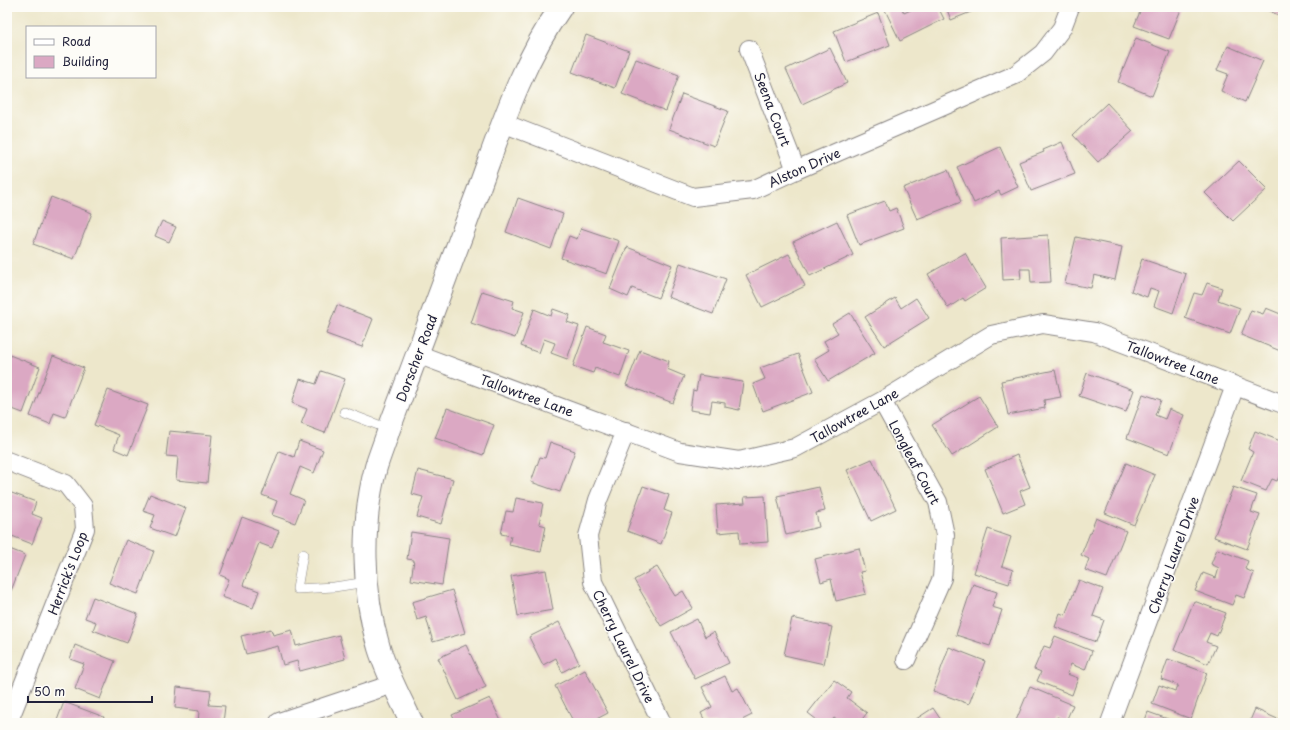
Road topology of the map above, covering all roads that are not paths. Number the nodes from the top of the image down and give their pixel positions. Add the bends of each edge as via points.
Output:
1 (561, 7) edge
2 (1070, 7) edge
3 (749, 49) dead end
4 (503, 123) junction
5 (796, 170) junction
6 (418, 354) junction
7 (1236, 386) junction
8 (882, 401) junction
9 (1283, 404) edge
10 (344, 412) dead end
11 (389, 429) junction
12 (626, 431) junction
13 (7, 461) edge
14 (303, 554) dead end
15 (367, 582) junction
16 (906, 660) dead end
17 (393, 684) junction
18 (8, 723) edge
19 (279, 723) edge
20 (412, 723) edge
21 (662, 723) edge
22 (1110, 723) edge

1 - 4 street, Dorscher Road via 530,59
2 - 5 street, Alston Drive via 1062,28 1043,53 1015,75
3 - 5 street, Seena Court
4 - 5 street, Alston Drive via 693,197 753,190
4 - 6 street, Dorscher Road
6 - 11 street, Dorscher Road
6 - 12 street, Tallowtree Lane
7 - 8 street, Tallowtree Lane via 1094,332 1043,324 991,335
7 - 9 street, Tallowtree Lane
7 - 22 street, Cherry Laurel Drive
8 - 12 street, Tallowtree Lane via 795,448 740,461 680,452
8 - 16 street, Longleaf Court via 938,502 945,536 942,578
10 - 11 lane
11 - 15 street, Dorscher Road via 376,467 370,497 366,536
12 - 21 street, Cherry Laurel Drive via 598,500 588,536 593,582
13 - 18 street, Herrick's Loop via 66,484 82,506 85,529
14 - 15 lane via 297,589
15 - 17 street, Dorscher Road via 379,648
17 - 19 street
17 - 20 street, Dorscher Road

